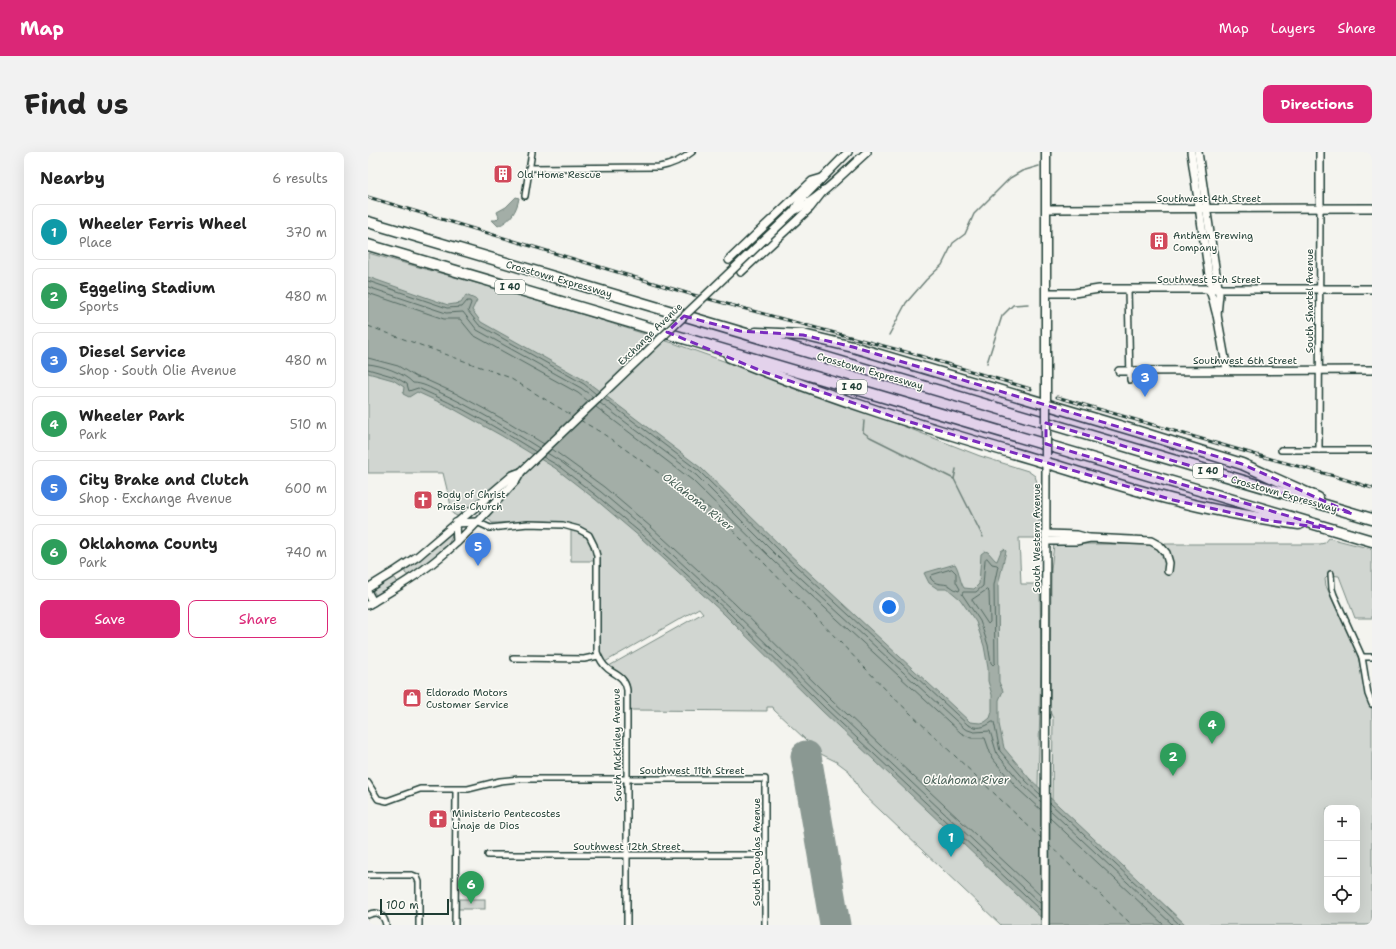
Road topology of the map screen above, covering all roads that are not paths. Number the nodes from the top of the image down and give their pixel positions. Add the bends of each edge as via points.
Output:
1 (532, 152) edge
2 (692, 152) edge
3 (848, 152) edge
4 (867, 152) edge
5 (1046, 152) edge
6 (1191, 152) edge
7 (1198, 152) edge
8 (1320, 152) edge
9 (530, 168) junction
10 (822, 178) junction
11 (824, 190) junction
12 (525, 196) dead end
13 (1046, 208) junction
14 (1203, 208) junction
15 (1372, 208) edge
16 (1320, 209) junction
17 (794, 211) junction
18 (368, 222) edge
19 (368, 245) edge
20 (729, 260) joint
21 (741, 272) joint
22 (1128, 289) junction
23 (1208, 289) junction
24 (1218, 289) junction
25 (1319, 289) junction
26 (1372, 290) edge
27 (1046, 293) junction
28 (1217, 315) junction
29 (740, 332) junction
30 (676, 335) junction
31 (1227, 370) junction
32 (1319, 370) junction
33 (1372, 370) edge
34 (1119, 371) dead end
35 (1129, 371) junction
36 (1130, 380) dead end
37 (1046, 405) junction
38 (1281, 450) dead end
39 (1319, 450) junction
40 (1372, 450) edge
41 (1046, 459) junction
42 (521, 472) junction
43 (478, 505) junction
44 (1353, 514) junction
45 (1372, 519) edge
46 (477, 522) junction
47 (456, 523) junction
48 (1332, 529) junction
49 (1046, 538) junction
50 (1372, 541) edge
51 (457, 542) junction
52 (397, 570) junction
53 (1168, 571) dead end
54 (1332, 574) dead end
55 (404, 583) junction
56 (368, 588) edge
57 (368, 593) edge
58 (371, 603) edge
59 (598, 656) junction
60 (1362, 657) junction
61 (1372, 657) edge
62 (513, 658) dead end
63 (1372, 704) edge
64 (765, 779) joint
65 (627, 780) junction
66 (368, 783) edge
67 (456, 790) junction
68 (488, 855) dead end
69 (628, 855) junction
70 (765, 855) junction
71 (368, 875) edge
72 (368, 915) edge
73 (386, 925) edge
74 (419, 925) edge
75 (455, 925) edge
76 (627, 925) edge
77 (765, 925) edge
78 (1045, 925) edge

1 - 9 street
2 - 9 street via 680,161 659,167
3 - 10 main road, Exchange Avenue
4 - 11 main road, Exchange Avenue
5 - 13 main road, South Western Avenue
6 - 14 main road
7 - 14 main road
8 - 16 main road, South Shartel Avenue
9 - 12 street
10 - 17 main road, Exchange Avenue via 799,202
10 - 20 main road via 812,181
11 - 17 main road, Exchange Avenue
11 - 21 main road via 810,208
13 - 14 main road, Southwest 4th Street
13 - 27 main road, South Western Avenue
14 - 16 main road, Southwest 4th Street
14 - 24 main road
15 - 16 main road, Southwest 4th Street
16 - 25 street, South Shartel Avenue
17 - 42 main road, Exchange Avenue, bridge
18 - 29 highway, Crosstown Expressway / I 40
19 - 30 highway, Crosstown Expressway / I 40
20 - 21 street
22 - 23 main road, Southwest 5th Street
22 - 27 main road, Southwest 5th Street
22 - 35 street
23 - 24 main road, Southwest 5th Street
23 - 28 main road
24 - 25 main road, Southwest 5th Street
24 - 28 main road via 1220,299
25 - 26 main road, Southwest 5th Street
25 - 32 street, South Shartel Avenue
27 - 37 main road, South Western Avenue
28 - 31 main road
29 - 37 highway via 803,336 853,347
29 - 44 highway, Crosstown Expressway / I 40
30 - 41 highway via 764,372 865,408
30 - 48 highway, Crosstown Expressway / I 40
31 - 32 main road, Southwest 6th Street
31 - 35 main road, Southwest 6th Street
32 - 33 main road, Southwest 6th Street
32 - 39 street, South Shartel Avenue
34 - 35 main road, Southwest 6th Street
35 - 36 street
37 - 41 main road, South Western Avenue, bridge
37 - 44 highway via 1242,464
38 - 39 street
39 - 40 street
41 - 48 highway via 1173,500 1266,520
41 - 49 main road, South Western Avenue
42 - 43 main road, Exchange Avenue via 513,475
42 - 46 main road, Exchange Avenue
43 - 46 main road
43 - 47 main road, Exchange Avenue
44 - 45 highway, Crosstown Expressway / I 40
46 - 47 main road
46 - 51 main road, Exchange Avenue
46 - 59 street via 490,528 514,524 563,525 585,532 590,537 596,550
47 - 51 main road
47 - 52 main road, Exchange Avenue via 418,556
48 - 50 highway, Crosstown Expressway / I 40
49 - 53 main road via 1077,535 1151,541 1166,553
49 - 78 main road, South Western Avenue
51 - 55 main road, Exchange Avenue
52 - 55 main road
52 - 56 main road, Exchange Avenue
54 - 60 street via 1334,595
55 - 58 main road, Exchange Avenue
57 - 58 main road
59 - 62 street via 584,659
59 - 65 street, South McKinley Avenue via 607,668 622,677 627,687
60 - 61 street
60 - 63 street
64 - 65 street, Southwest 11th Street
64 - 70 street, South Douglas Avenue
65 - 67 street, Southwest 11th Street via 519,779
65 - 69 street, South McKinley Avenue
66 - 67 street, Southwest 11th Street via 376,797 383,801 420,789
67 - 75 street
68 - 69 street, Southwest 12th Street
69 - 70 street, Southwest 12th Street
69 - 76 street, South McKinley Avenue
70 - 77 street, South Douglas Avenue
71 - 74 street via 417,877
72 - 73 street via 380,914

